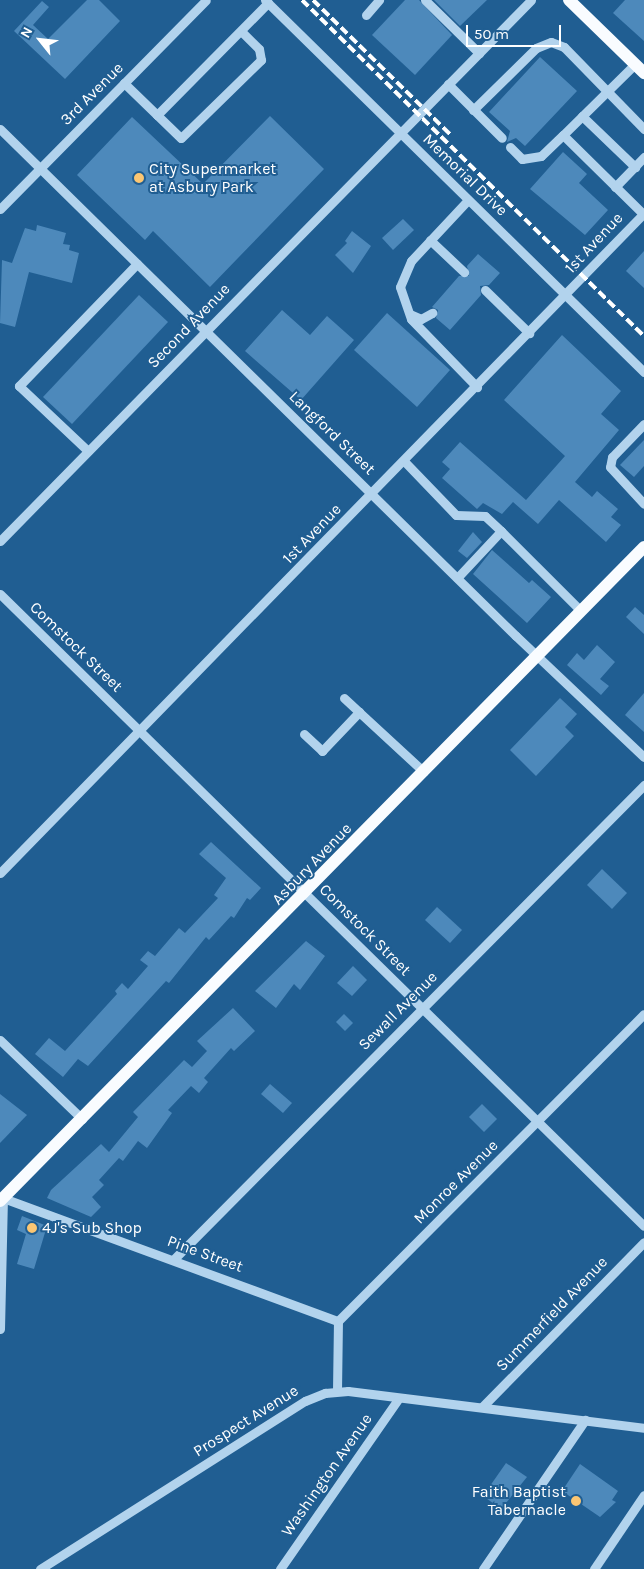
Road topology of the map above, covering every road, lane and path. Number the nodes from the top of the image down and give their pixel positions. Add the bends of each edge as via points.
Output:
1 (206, 0) edge
2 (379, 0) edge
3 (425, 0) edge
4 (531, 0) edge
5 (569, 0) edge
6 (266, 2) edge
7 (366, 15) dead end
8 (241, 31) junction
9 (478, 53) junction
10 (634, 64) junction
11 (644, 73) edge
12 (124, 83) junction
13 (448, 84) junction
14 (607, 92) junction
15 (473, 110) junction
16 (157, 115) junction
17 (582, 116) junction
18 (0, 129) edge
19 (644, 129) edge
20 (400, 133) junction
21 (563, 135) junction
22 (502, 138) dead end
23 (510, 147) dead end
24 (644, 157) edge
25 (634, 167) junction
26 (40, 168) junction
27 (615, 187) junction
28 (468, 200) junction
29 (0, 209) edge
30 (643, 214) edge
31 (430, 240) junction
32 (137, 264) junction
33 (464, 272) dead end
34 (486, 290) dead end
35 (566, 295) junction
36 (432, 313) dead end
37 (410, 314) junction
38 (205, 331) junction
39 (529, 334) junction
40 (644, 372) edge
41 (477, 387) junction
42 (644, 424) edge
43 (88, 451) junction
44 (404, 461) junction
45 (372, 494) junction
46 (644, 504) edge
47 (501, 531) junction
48 (0, 541) edge
49 (644, 547) edge
50 (457, 578) junction
51 (0, 594) edge
52 (581, 611) junction
53 (537, 655) junction
54 (344, 698) dead end
55 (359, 712) junction
56 (140, 731) junction
57 (304, 734) dead end
58 (644, 757) edge
59 (424, 772) junction
60 (644, 785) edge
61 (0, 873) edge
62 (306, 893) junction
63 (422, 1008) junction
64 (644, 1014) edge
65 (0, 1040) edge
66 (82, 1119) junction
67 (538, 1122) junction
68 (2, 1196) edge
69 (644, 1226) edge
70 (644, 1242) edge
71 (174, 1259) junction
72 (338, 1321) junction
73 (0, 1329) edge
74 (338, 1391) junction
75 (399, 1398) junction
76 (482, 1407) junction
77 (585, 1420) junction
78 (644, 1428) edge
79 (644, 1495) edge
80 (40, 1569) edge
81 (280, 1569) edge
82 (484, 1569) edge
83 (594, 1569) edge

1 - 12 street, 3rd Avenue
2 - 7 street
3 - 9 street
4 - 9 street, Second Avenue
5 - 10 main road
6 - 8 street
6 - 20 street, Memorial Drive
8 - 16 street
8 - 16 street via 259,49 261,60 181,138
9 - 13 street, Second Avenue
10 - 11 main road
10 - 14 street
12 - 16 street
12 - 26 street, 3rd Avenue
13 - 15 street
13 - 20 street, Second Avenue
14 - 15 street via 564,47 551,42 536,48
14 - 17 street
14 - 19 street
15 - 22 street
17 - 21 street
17 - 25 street
18 - 26 street, Langford Street
20 - 28 street, Memorial Drive
20 - 38 street, Second Avenue
21 - 23 street via 541,156 522,159
21 - 27 street
24 - 25 street
25 - 27 street
26 - 29 street, 3rd Avenue
26 - 32 street, Langford Street
27 - 30 street
28 - 31 street
28 - 35 street, Memorial Drive
30 - 35 street, 1st Avenue
31 - 33 street
31 - 37 street via 411,261 400,287
32 - 38 street, Langford Street
32 - 43 street via 19,386
34 - 39 street
35 - 39 street, 1st Avenue
35 - 40 street, Memorial Drive
36 - 37 street via 420,319
37 - 41 street
38 - 43 street, Second Avenue
38 - 45 street, Langford Street
39 - 41 street, 1st Avenue
41 - 44 street, 1st Avenue
42 - 46 street via 612,457 610,467
43 - 48 street, Second Avenue
44 - 45 street, 1st Avenue
44 - 47 street via 456,514 485,516
45 - 50 street, Langford Street
45 - 56 street, 1st Avenue
47 - 50 street
47 - 52 street
49 - 52 main road, Asbury Avenue
50 - 53 street, Langford Street
51 - 56 street, Comstock Street
52 - 53 main road, Asbury Avenue
53 - 58 street, Langford Street
53 - 59 main road, Asbury Avenue
54 - 55 street
55 - 57 street via 322,751
55 - 59 street
56 - 61 street, 1st Avenue
56 - 62 street, Comstock Street
59 - 62 main road, Asbury Avenue
60 - 63 street, Sewall Avenue
62 - 63 street, Comstock Street
62 - 66 main road, Asbury Avenue
63 - 67 street, Comstock Street
63 - 71 street, Sewall Avenue
64 - 67 street, Monroe Avenue
65 - 66 street
66 - 68 main road, Asbury Avenue
67 - 69 street, Comstock Street
67 - 72 street, Monroe Avenue
68 - 71 street, Pine Street
68 - 73 street
70 - 76 street, Summerfield Avenue
71 - 72 street, Pine Street
72 - 74 street
74 - 75 street, Prospect Avenue
74 - 80 street, Prospect Avenue via 306,1401
75 - 76 street, Prospect Avenue
75 - 81 street, Washington Avenue
76 - 77 street, Prospect Avenue
77 - 78 street, Prospect Avenue
77 - 82 street
79 - 83 street

